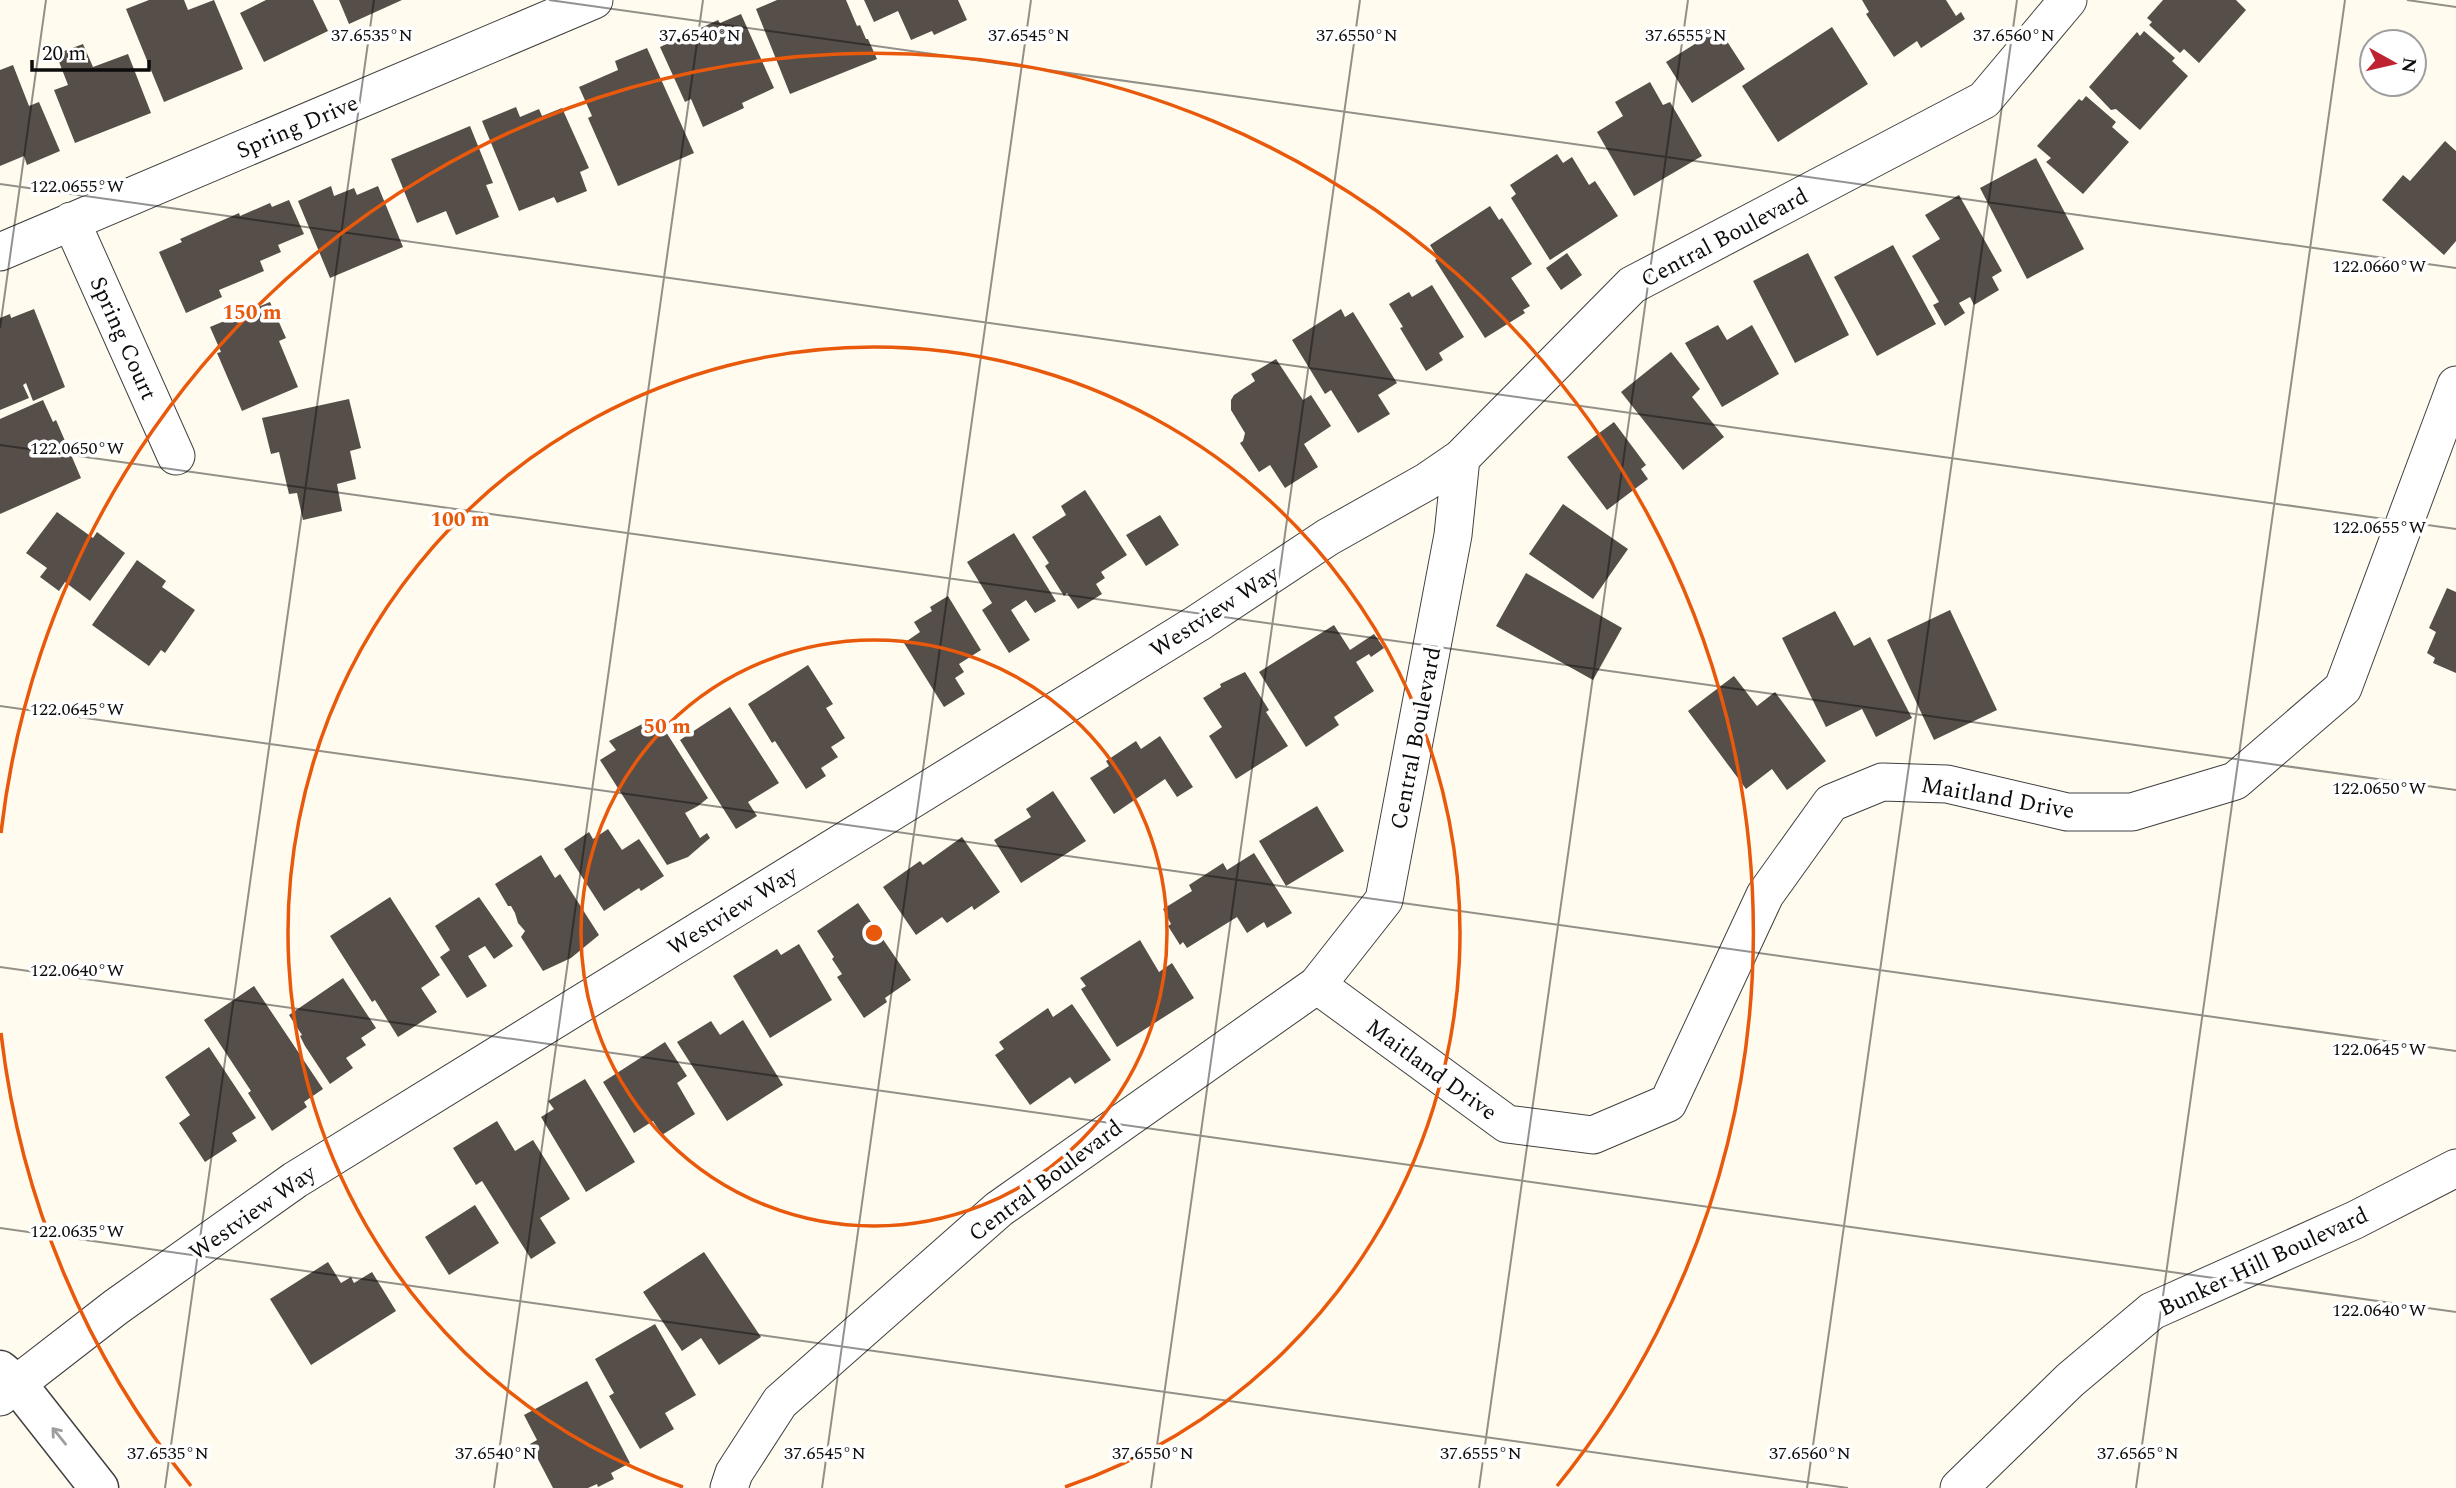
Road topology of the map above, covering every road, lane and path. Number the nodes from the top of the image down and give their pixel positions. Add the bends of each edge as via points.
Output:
1 (594, 0) edge
2 (2068, 0) edge
3 (71, 221) junction
4 (0, 252) edge
5 (2456, 385) edge
6 (176, 456) dead end
7 (1461, 458) junction
8 (1317, 985) junction
9 (2456, 1168) edge
10 (6, 1384) edge
11 (99, 1488) edge
12 (730, 1488) edge
13 (1959, 1488) edge

1 - 3 street, Spring Drive
2 - 7 street, Central Boulevard via 1984,100 1632,285
3 - 4 street, Spring Drive
3 - 6 street, Spring Court
5 - 8 street, Maitland Drive via 2343,688 2235,781 2132,813 2067,812 1947,784 1895,782 1882,782 1832,803 1765,895 1668,1102 1593,1135 1507,1124
7 - 8 street, Central Boulevard via 1453,535 1384,900
7 - 10 street, Westview Way via 295,1180
8 - 12 street, Central Boulevard via 999,1209 780,1402 734,1474
9 - 13 street, Bunker Hill Boulevard via 2355,1220 2152,1311 2070,1380
11 -> 10 street

